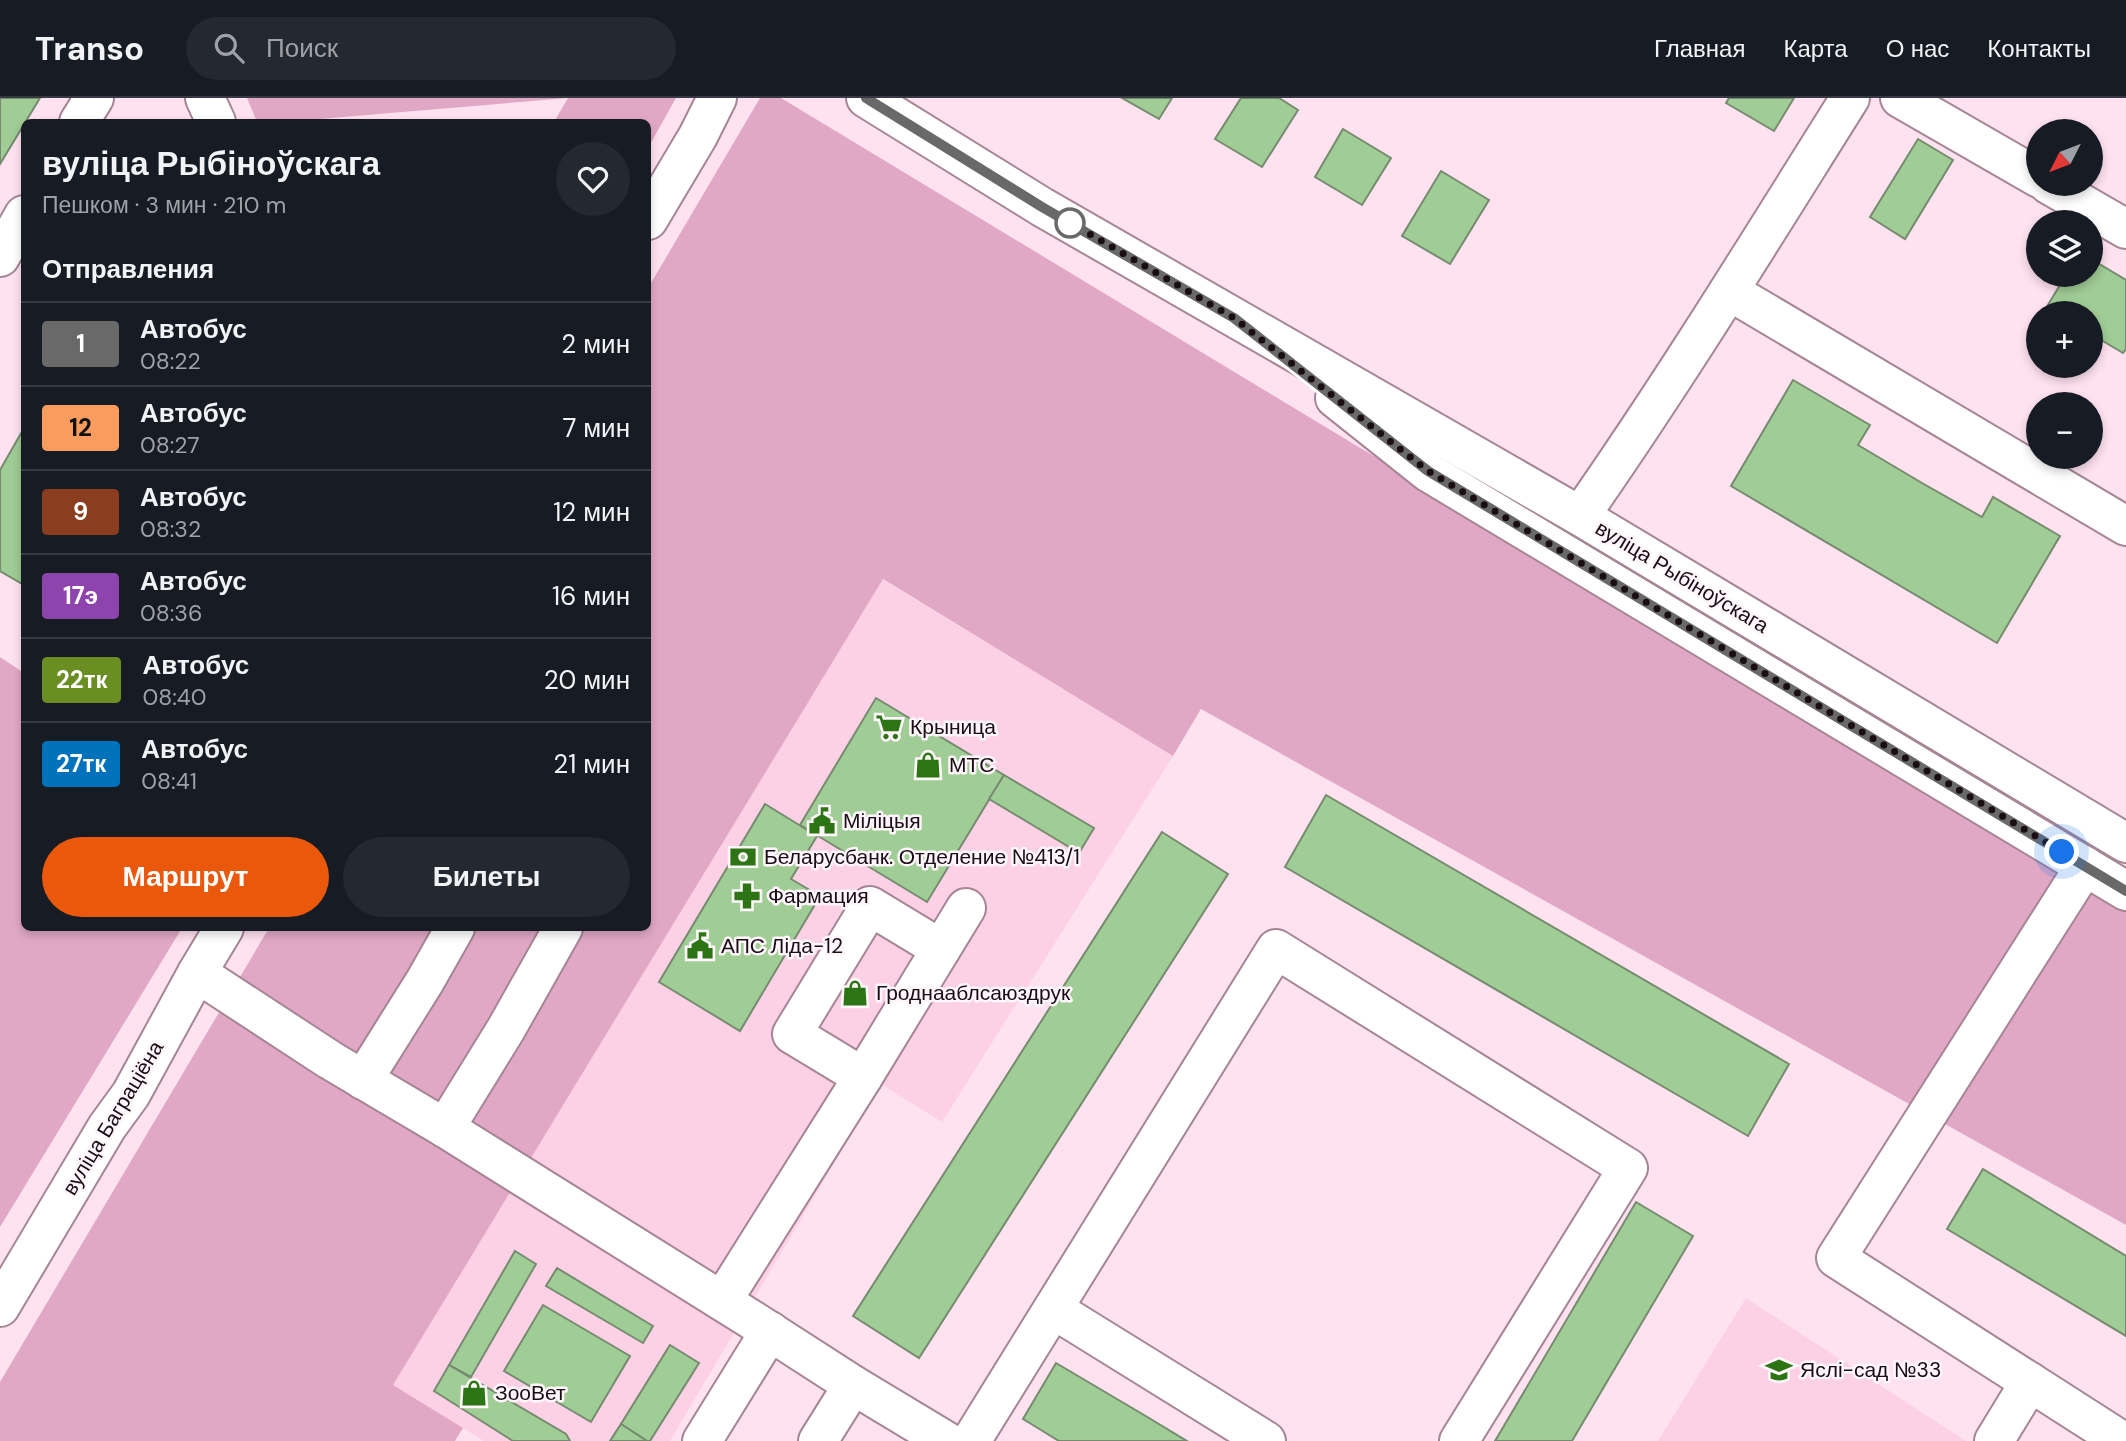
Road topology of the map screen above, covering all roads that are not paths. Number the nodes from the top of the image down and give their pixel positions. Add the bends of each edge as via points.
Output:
1 (94, 98) edge
2 (205, 98) edge
3 (717, 98) edge
4 (866, 98) edge
5 (1850, 98) edge
6 (1900, 98) edge
7 (81, 119) edge
8 (215, 119) edge
9 (2026, 171) edge
10 (2069, 196) edge
11 (651, 215) edge
12 (21, 220) edge
13 (2126, 229) edge
14 (0, 257) edge
15 (1729, 291) junction
16 (1234, 318) junction
17 (1580, 516) junction
18 (2126, 526) edge
19 (2126, 843) edge
20 (2085, 866) junction
21 (2126, 891) edge
22 (966, 908) dead end
23 (222, 931) edge
24 (453, 931) edge
25 (561, 931) edge
26 (941, 949) junction
27 (197, 973) junction
28 (863, 1077) junction
29 (363, 1080) junction
30 (445, 1128) junction
31 (722, 1301) junction
32 (0, 1307) edge
33 (1053, 1309) junction
34 (770, 1331) junction
35 (2030, 1382) junction
36 (853, 1385) junction
37 (702, 1441) edge
38 (818, 1441) edge
39 (946, 1441) edge
40 (971, 1441) edge
41 (1266, 1441) edge
42 (1459, 1441) edge
43 (1994, 1441) edge
44 (2122, 1441) edge

1 - 7 street
2 - 8 street
3 - 11 street
4 - 16 street, вуліца Рыбіноўскага
5 - 15 street
6 - 9 street
10 - 13 street
12 - 14 street
15 - 17 street
15 - 18 street
16 - 17 street, вуліца Рыбіноўскага
16 - 20 street, вуліца Рыбіноўскага via 1428,471
17 - 19 street, вуліца Рыбіноўскага
20 - 21 street, вуліца Рыбіноўскага
20 - 35 street via 1836,1258
22 - 26 street
23 - 27 street, вуліца Баграціёна
24 - 29 street
25 - 30 street
26 - 28 street
26 - 28 street via 870,905 862,917 792,1034
27 - 29 street
27 - 32 street, вуліца Баграціёна via 131,1094
28 - 31 street
29 - 30 street
30 - 31 street
31 - 34 street
33 - 40 street
33 - 41 street
33 - 42 street via 1276,949 1628,1168
34 - 36 street
34 - 37 street
35 - 43 street
35 - 44 street
36 - 38 street
36 - 39 street

